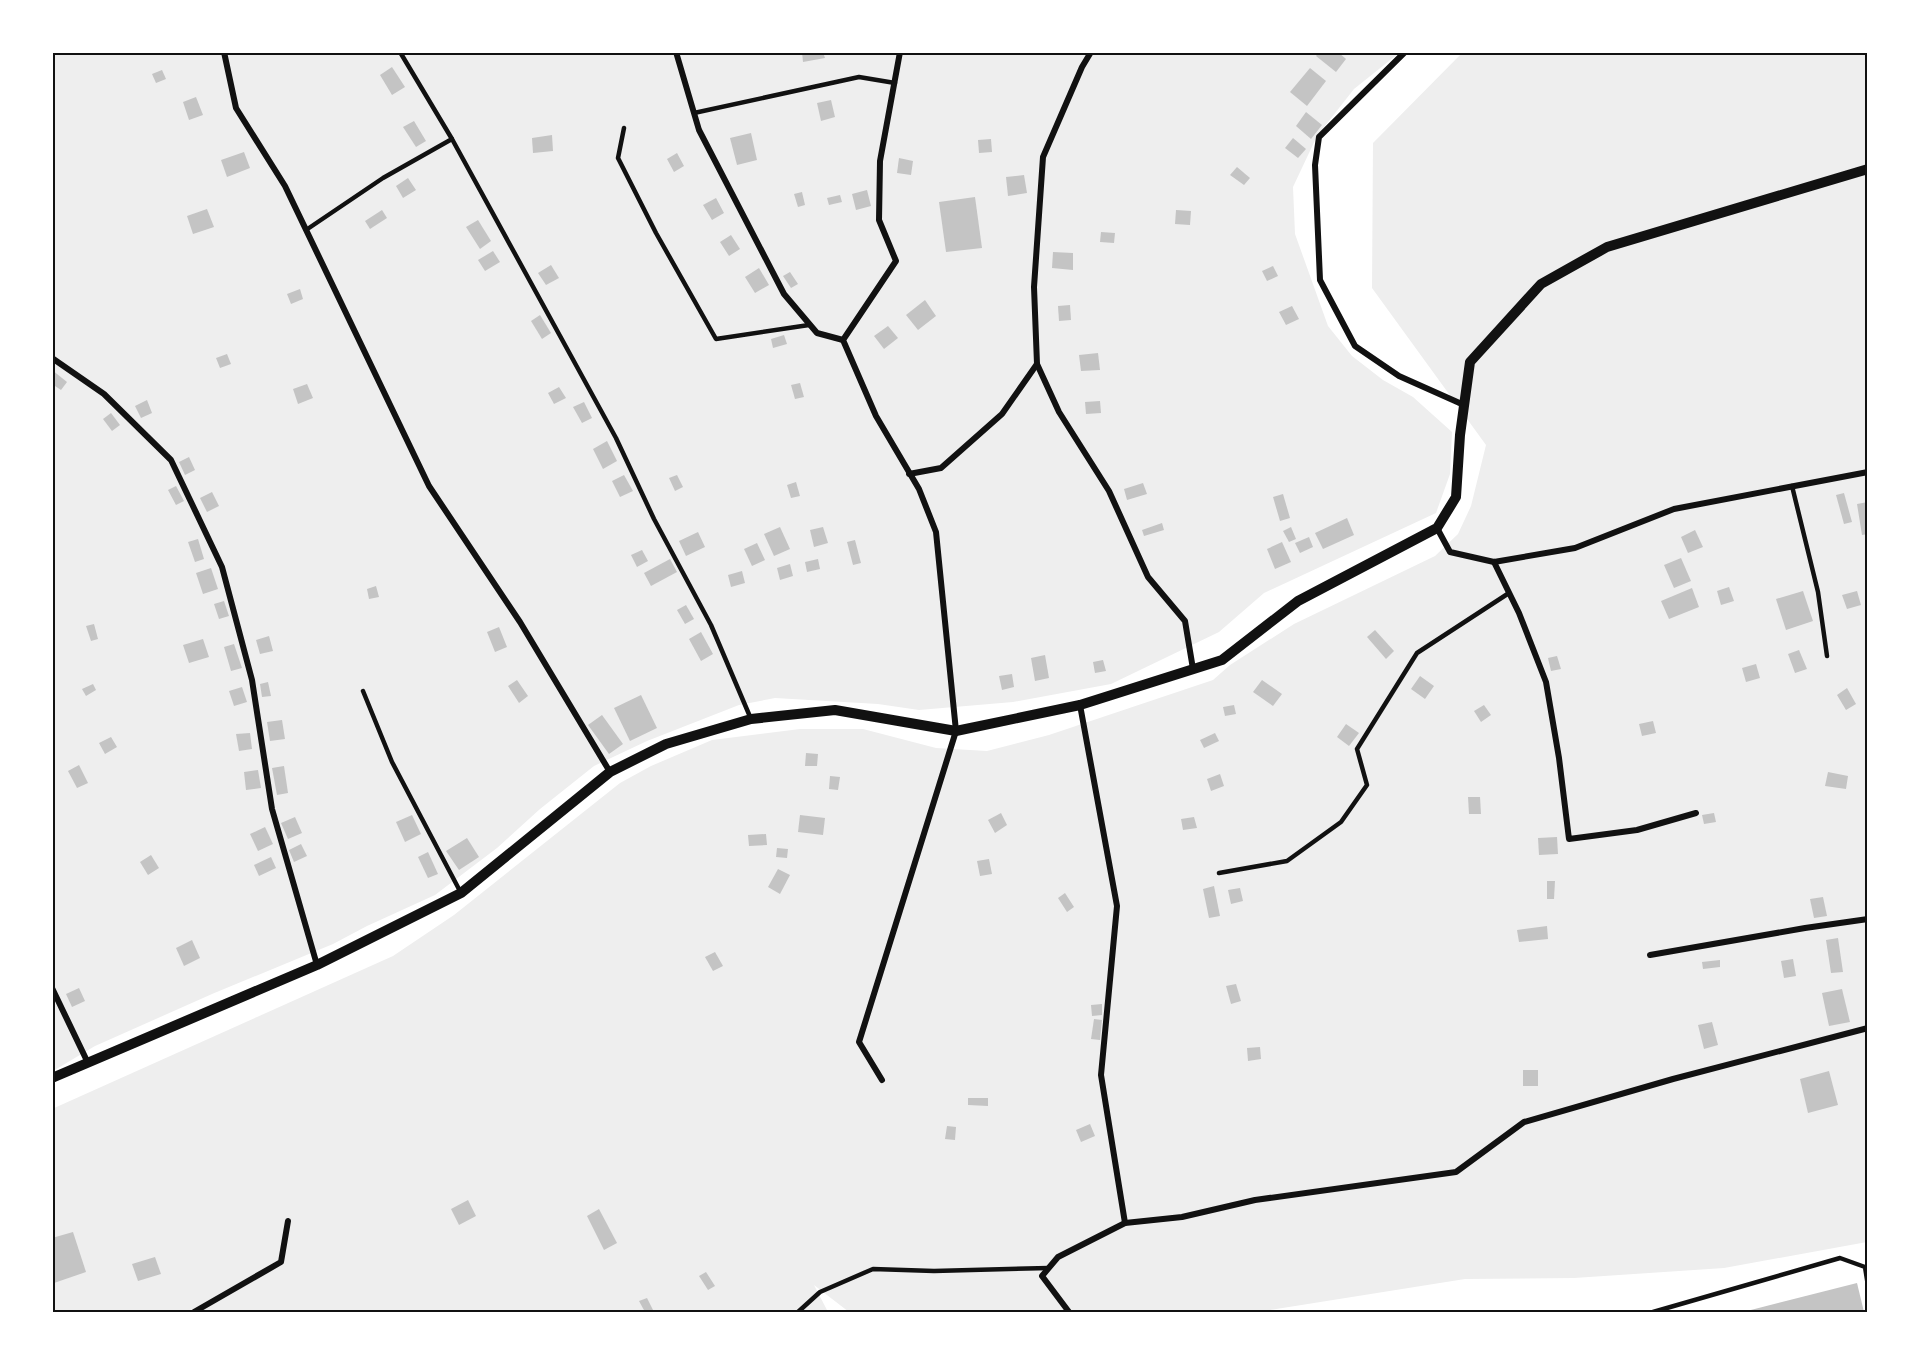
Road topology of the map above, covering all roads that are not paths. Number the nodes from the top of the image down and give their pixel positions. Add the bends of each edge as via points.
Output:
1 (224, 52) edge
2 (400, 52) edge
3 (676, 52) edge
4 (900, 52) edge
5 (1091, 52) edge
6 (1405, 52) edge
7 (895, 82) junction
8 (694, 113) junction
9 (624, 128) dead end
10 (452, 139) junction
11 (1868, 168) edge
12 (306, 230) junction
13 (809, 325) junction
14 (843, 340) junction
15 (52, 358) edge
16 (1037, 364) junction
17 (1464, 405) junction
18 (1868, 472) edge
19 (909, 474) junction
20 (1792, 486) junction
21 (1437, 528) junction
22 (1494, 562) junction
23 (1509, 593) junction
24 (1827, 656) dead end
25 (1193, 669) junction
26 (363, 691) dead end
27 (1080, 705) junction
28 (751, 719) junction
29 (956, 731) junction
30 (610, 772) junction
31 (1696, 813) dead end
32 (1219, 873) dead end
33 (461, 893) junction
34 (1868, 919) edge
35 (1650, 956) dead end
36 (317, 965) junction
37 (52, 988) edge
38 (1868, 1028) edge
39 (88, 1063) junction
40 (52, 1078) edge
41 (882, 1080) dead end
42 (288, 1221) dead end
43 (1125, 1223) junction
44 (1049, 1268) junction
45 (1868, 1286) edge
46 (194, 1312) edge
47 (798, 1312) edge
48 (1069, 1312) edge
49 (1653, 1312) edge

1 - 12 street via 236,108 285,186
2 - 10 lane
3 - 8 street
4 - 7 street
5 - 16 street via 1043,157 1034,287
6 - 17 street via 1319,137 1315,165 1320,280 1355,346 1399,376
7 - 8 lane via 859,76
7 - 14 street via 880,161 879,220 897,261
8 - 13 street via 699,130 784,294
9 - 13 lane via 618,158 716,339
10 - 12 lane via 383,178
10 - 28 lane via 616,438 711,625
11 - 17 street via 1607,247 1541,284 1470,362
12 - 30 street via 429,486 520,622
13 - 14 street via 817,333
14 - 19 street via 876,416
15 - 36 street via 104,394 171,460 222,567 252,680 273,809
16 - 19 street via 1002,414 941,468
16 - 25 street via 1059,412 1109,491 1148,577 1185,621
17 - 21 street via 1456,497
18 - 20 street
19 - 29 street via 936,532
20 - 22 street via 1674,509 1575,548
20 - 24 lane via 1818,592
21 - 22 street via 1450,552
21 - 25 street via 1298,601 1222,660
22 - 23 street
23 - 31 street via 1546,682 1569,839 1637,830
23 - 32 lane via 1417,654 1356,749 1367,785 1341,822 1287,861
25 - 27 street
26 - 33 lane via 392,762
27 - 29 street
27 - 43 street via 1117,906 1101,1074
28 - 29 street via 836,710
28 - 30 street via 666,744
29 - 41 street via 859,1042
30 - 33 street
33 - 36 street
34 - 35 street
36 - 39 street
37 - 39 street
38 - 43 street via 1524,1122 1456,1172
39 - 40 street
42 - 46 street via 281,1262
43 - 44 street via 1058,1257
44 - 47 lane via 873,1269 820,1292
44 - 48 street via 1042,1276
45 - 49 lane via 1865,1267 1840,1258

